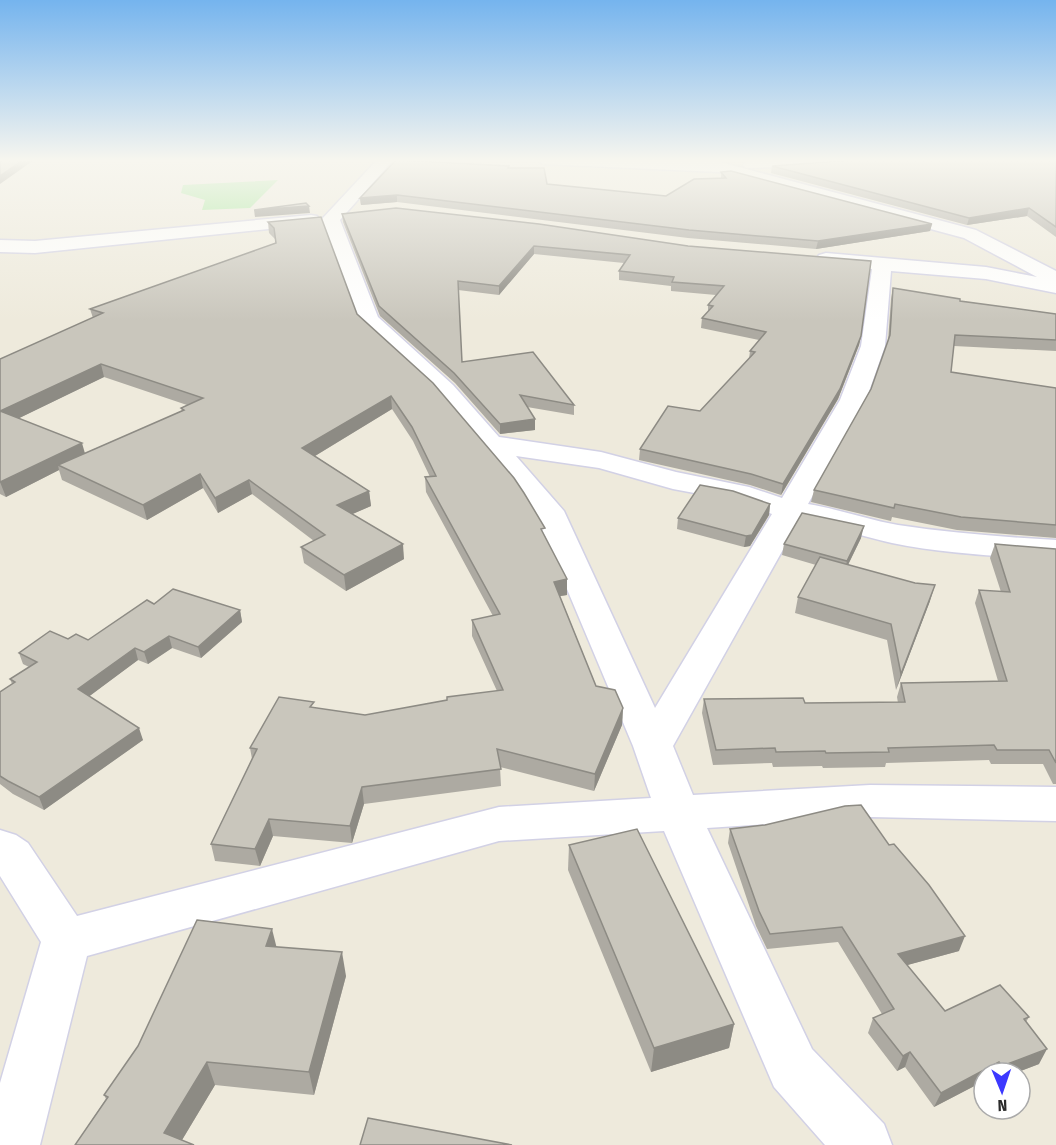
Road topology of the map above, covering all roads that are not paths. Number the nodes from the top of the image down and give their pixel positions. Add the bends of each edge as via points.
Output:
1 (893, 213) edge
2 (344, 215) joint
3 (0, 246) edge
4 (813, 258) edge
5 (882, 264) junction
6 (1056, 279) edge
7 (1056, 287) edge
8 (491, 444) junction
9 (789, 510) junction
10 (1056, 550) edge
11 (653, 746) junction
12 (1056, 804) edge
13 (678, 813) junction
14 (0, 848) edge
15 (66, 940) junction
16 (11, 1145) edge
17 (863, 1145) edge

1 - 6 street via 970,234
2 - 3 street via 35,247
2 - 8 street via 368,320 444,390
4 - 5 street
5 - 7 street via 986,273
5 - 9 street via 873,346 853,399
8 - 9 street via 601,460 739,493
8 - 11 street via 549,511
9 - 10 street via 894,534
9 - 11 street
11 - 13 street
12 - 13 street via 870,801
13 - 15 street via 499,824
13 - 17 street via 793,1068
14 - 15 street via 12,856
15 - 16 street

